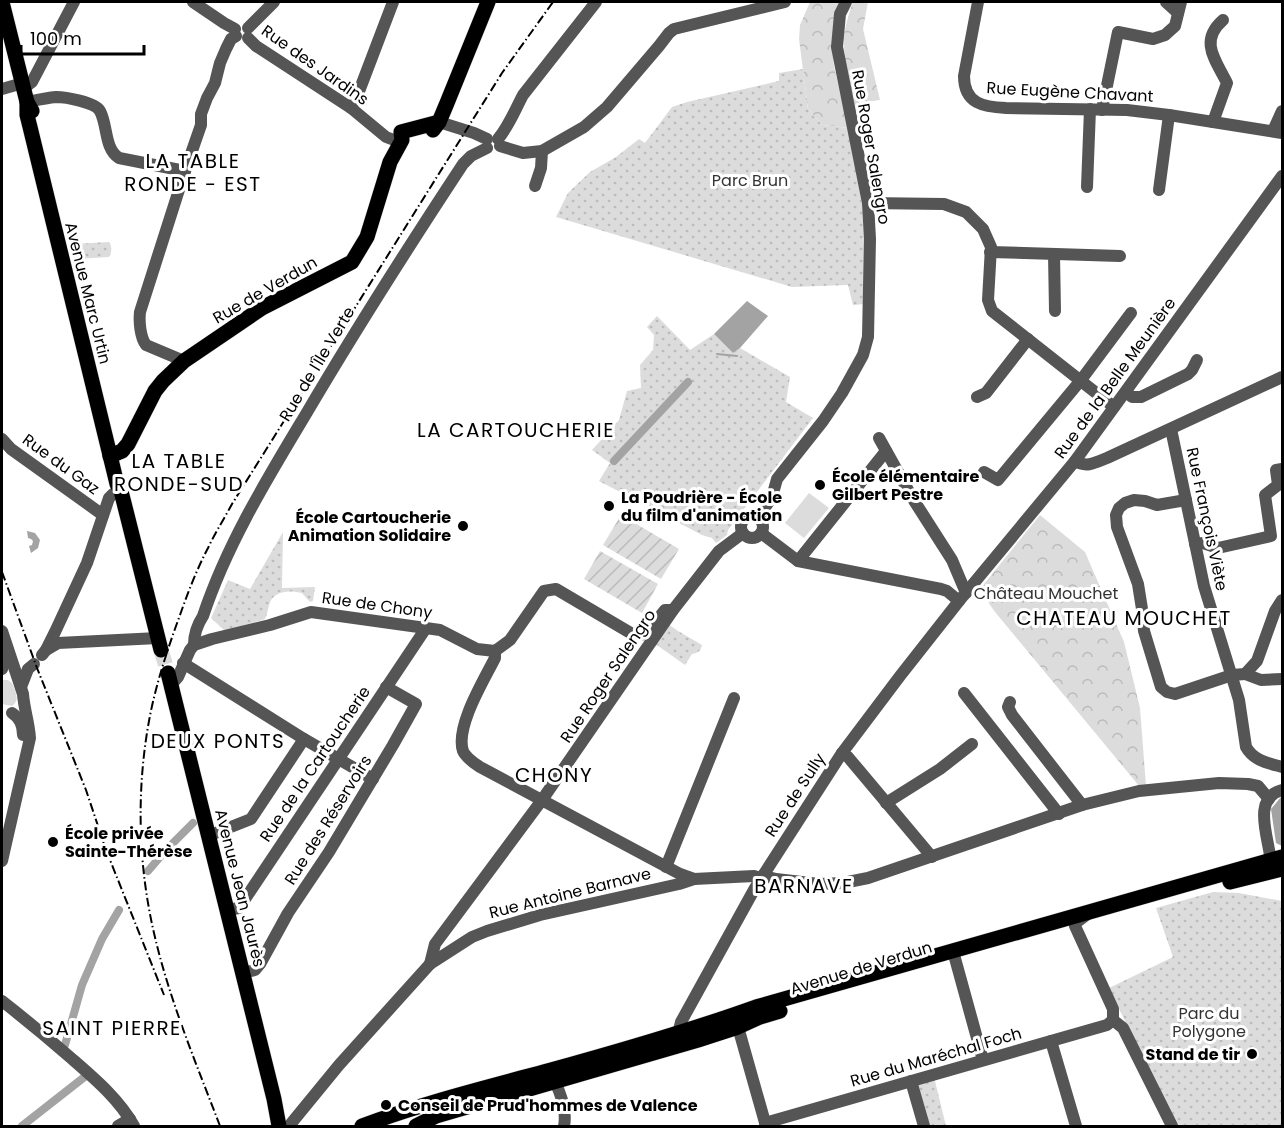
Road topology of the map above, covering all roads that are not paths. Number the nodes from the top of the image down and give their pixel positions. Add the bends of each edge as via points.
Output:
1 (2, 2) edge
2 (74, 2) edge
3 (193, 2) edge
4 (274, 2) edge
5 (393, 2) edge
6 (488, 2) edge
7 (596, 2) edge
8 (785, 2) edge
9 (846, 2) edge
10 (978, 2) edge
11 (1167, 2) edge
12 (760, 4) edge
13 (1180, 7) edge
14 (1223, 20) dead end
15 (242, 33) junction
16 (2, 89) edge
17 (25, 91) junction
18 (351, 108) junction
19 (1096, 110) junction
20 (1282, 111) edge
21 (1169, 115) junction
22 (442, 122) junction
23 (1213, 122) junction
24 (1278, 132) edge
25 (402, 136) junction
26 (493, 143) junction
27 (542, 151) junction
28 (185, 171) junction
29 (1282, 176) edge
30 (535, 186) dead end
31 (1087, 187) dead end
32 (1159, 190) dead end
33 (868, 203) junction
34 (990, 252) junction
35 (1054, 254) junction
36 (1120, 256) dead end
37 (1055, 311) dead end
38 (1131, 313) dead end
39 (1029, 339) junction
40 (1197, 360) dead end
41 (184, 361) junction
42 (1282, 377) edge
43 (1081, 380) junction
44 (1126, 392) junction
45 (977, 397) dead end
46 (1114, 407) junction
47 (1172, 429) junction
48 (879, 438) dead end
49 (2, 439) edge
50 (886, 451) junction
51 (113, 455) junction
52 (1075, 461) junction
53 (1282, 469) edge
54 (984, 472) dead end
55 (121, 491) junction
56 (1186, 500) junction
57 (103, 515) junction
58 (758, 518) junction
59 (743, 533) junction
60 (761, 533) junction
61 (1195, 544) junction
62 (798, 561) junction
63 (963, 597) junction
64 (1282, 600) edge
65 (673, 610) junction
66 (203, 616) junction
67 (426, 627) junction
68 (2, 631) edge
69 (57, 637) junction
70 (212, 639) junction
71 (160, 644) joint
72 (194, 645) junction
73 (495, 651) junction
74 (176, 672) junction
75 (1245, 674) junction
76 (11, 675) edge
77 (1232, 675) junction
78 (1282, 679) edge
79 (386, 687) junction
80 (964, 693) dead end
81 (734, 698) dead end
82 (1010, 702) dead end
83 (23, 703) junction
84 (7, 712) edge
85 (304, 738) junction
86 (972, 744) dead end
87 (842, 753) junction
88 (339, 759) junction
89 (1282, 767) edge
90 (374, 779) junction
91 (1282, 790) edge
92 (1269, 799) junction
93 (542, 800) junction
94 (886, 803) junction
95 (1082, 806) junction
96 (1059, 814) junction
97 (2, 828) edge
98 (208, 836) junction
99 (932, 856) junction
100 (2, 861) edge
101 (1277, 863) edge
102 (666, 867) junction
103 (762, 876) junction
104 (694, 879) junction
105 (1151, 898) junction
106 (227, 910) junction
107 (1090, 912) junction
108 (1076, 926) junction
109 (954, 955) junction
110 (430, 964) junction
111 (242, 973) junction
112 (2, 1001) edge
113 (721, 1020) junction
114 (1113, 1020) junction
115 (738, 1027) junction
116 (679, 1033) junction
117 (1051, 1041) junction
118 (659, 1051) junction
119 (983, 1060) junction
120 (542, 1072) junction
121 (911, 1081) junction
122 (555, 1082) junction
123 (476, 1090) junction
124 (274, 1100) junction
125 (444, 1122) edge
126 (132, 1123) edge
127 (766, 1125) edge
128 (118, 1126) edge
129 (279, 1126) edge
130 (288, 1126) edge
131 (362, 1126) edge
132 (419, 1126) edge
133 (564, 1126) edge
134 (924, 1126) edge
135 (1076, 1126) edge
136 (1172, 1126) edge

1 - 17 main road, Avenue Marc Urtin
2 - 17 street
3 - 15 street, Rue des Jardins
4 - 15 street
5 - 18 street
6 - 22 main road
7 - 26 street via 523,95 507,129
8 - 12 street
9 - 33 street, Rue Roger Salengro via 840,14 837,47
10 - 19 street, Rue Eugène Chavant via 964,76 972,100 992,108
11 - 13 street
12 - 27 street via 674,29 607,107 584,127
13 - 19 street via 1175,26 1165,35 1153,39 1118,33
14 - 23 street via 1214,28 1209,48 1227,83
15 - 18 street, Rue des Jardins
15 - 28 street via 231,39 220,63
16 - 17 street
17 - 28 street via 91,104 100,111 111,150 119,158
17 - 51 main road, Avenue Marc Urtin via 27,115
18 - 25 street, Rue des Jardins via 386,137 394,140
19 - 21 street, Rue Eugène Chavant
19 - 31 street
20 - 24 street
21 - 23 street, Rue Eugène Chavant
21 - 32 street
22 - 25 main road via 414,137
22 - 26 street
23 - 24 street, Rue Eugène Chavant
25 - 41 main road, Rue de Verdun via 366,237 352,262 262,308
26 - 27 street via 523,153
26 - 66 street, Rue de l'Île Verte via 463,164 357,329 262,486 229,550
27 - 30 street
28 - 41 street via 139,318 146,345
29 - 44 street, Rue de la Belle Meunière
33 - 34 street via 944,204 966,212 983,229
33 - 58 street, Rue Roger Salengro via 868,337 863,355 823,422 777,479 772,497
34 - 35 street
34 - 39 street via 988,300 992,311
35 - 36 street
35 - 37 street
38 - 43 street
39 - 43 street
39 - 45 street via 986,393
40 - 44 street via 1188,374 1141,397
41 - 51 main road, Rue de Verdun via 155,391 128,444
42 - 47 street
43 - 46 street
43 - 54 street via 998,480
44 - 46 street, Rue de la Belle Meunière
46 - 52 street, Rue de la Belle Meunière
47 - 52 street via 1088,466
47 - 56 street, Rue François Viète
48 - 50 street
49 - 57 street, Rue du Gaz
50 - 62 street
50 - 63 street via 952,560
51 - 55 main road, Avenue Marc Urtin
52 - 63 street, Rue de la Belle Meunière
53 - 61 street via 1276,470 1278,485 1265,495 1271,536 1218,548
55 - 57 street via 109,498
55 - 71 main road, Avenue Marc Urtin
56 - 61 street, Rue François Viète
56 - 77 street via 1157,505 1134,500 1125,502 1116,515 1138,584 1144,631 1161,687 1167,692 1175,694
57 - 69 street
58 - 59 street via 744,520
58 - 60 street
59 - 60 street via 752,538
59 - 65 street, Rue Roger Salengro via 719,551
60 - 62 street
61 - 77 street, Rue François Viète
62 - 63 street via 941,589
63 - 87 street, Rue de Sully
64 - 75 street via 1257,661
65 - 73 street via 666,610 646,634 634,635 556,589 544,591 510,640
65 - 93 street, Rue Roger Salengro
66 - 70 street
66 - 72 street, Rue de l'Île Verte via 197,625
67 - 70 street, Rue de Chony via 311,612
67 - 73 street, Rue de Chony via 477,649
67 - 79 street, Rue de la Cartoucherie
68 - 76 street
69 - 71 street
69 - 76 street via 38,659
70 - 72 street, Rue de Chony
72 - 74 street
73 - 93 street via 466,715 462,749 480,767
74 - 85 street
74 - 98 main road, Avenue Jean Jaurès
75 - 77 street
75 - 78 street via 1261,680
76 - 83 street
77 - 89 street, Rue François Viète via 1246,747 1257,760
79 - 88 street, Rue de la Cartoucherie
79 - 90 street, Rue des Réservoirs via 416,704
80 - 96 street
81 - 102 street
82 - 95 street via 1012,715
83 - 84 street via 20,709
83 - 100 street via 30,738
84 - 97 street via 18,717 23,737
85 - 88 street
85 - 98 street via 251,819
86 - 94 street
87 - 94 street
87 - 103 street, Rue de Sully
88 - 90 street
88 - 106 street, Rue de la Cartoucherie via 239,908
90 - 111 street, Rue des Réservoirs via 260,964 255,970
91 - 92 street
92 - 95 street, Rue Antoine Barnave via 1258,786 1219,783 1139,791
92 - 101 street via 1264,817
93 - 102 street
93 - 110 street, Rue Roger Salengro via 435,944
94 - 99 street
95 - 96 street, Rue Antoine Barnave
96 - 99 street, Rue Antoine Barnave
98 - 106 main road, Avenue Jean Jaurès
99 - 103 street, Rue Antoine Barnave via 868,878 831,884
101 - 105 main road
101 - 105 main road via 1238,880
102 - 104 street
103 - 104 street, Rue Antoine Barnave
103 - 116 street, Rue de Sully via 681,1022
104 - 110 street, Rue Antoine Barnave via 487,931
105 - 107 main road, Avenue de Verdun
105 - 108 main road, Avenue de Verdun
106 - 111 main road, Avenue Jean Jaurès
107 - 108 street
107 - 109 main road, Avenue de Verdun
108 - 109 main road, Avenue de Verdun
108 - 114 street via 1113,1010
109 - 113 main road, Avenue de Verdun via 756,1007
109 - 115 main road, Avenue de Verdun
109 - 119 street
110 - 130 street, Rue Antoine Barnave
111 - 124 main road, Avenue Jean Jaurès
112 - 126 street via 103,1085
113 - 115 street
113 - 116 main road, Avenue de Verdun
114 - 117 street, Rue du Maréchal Foch
114 - 136 street via 1123,1028
115 - 118 main road, Avenue de Verdun
115 - 127 street
116 - 118 street, Avenue de Verdun
116 - 120 main road, Avenue de Verdun
117 - 119 street, Rue du Maréchal Foch
117 - 135 street
118 - 122 main road, Avenue de Verdun
119 - 121 street, Rue du Maréchal Foch
120 - 122 street
120 - 123 main road, Avenue de Verdun
121 - 127 street, Rue du Maréchal Foch
121 - 134 street
122 - 125 main road, Avenue de Verdun
122 - 133 street via 566,1115
123 - 125 street via 450,1103
123 - 131 main road, Avenue de Verdun
124 - 129 main road, Avenue Jean Jaurès
124 - 130 main road, Avenue Jean Jaurès
125 - 132 main road, Avenue de Verdun via 436,1116
126 - 128 street

